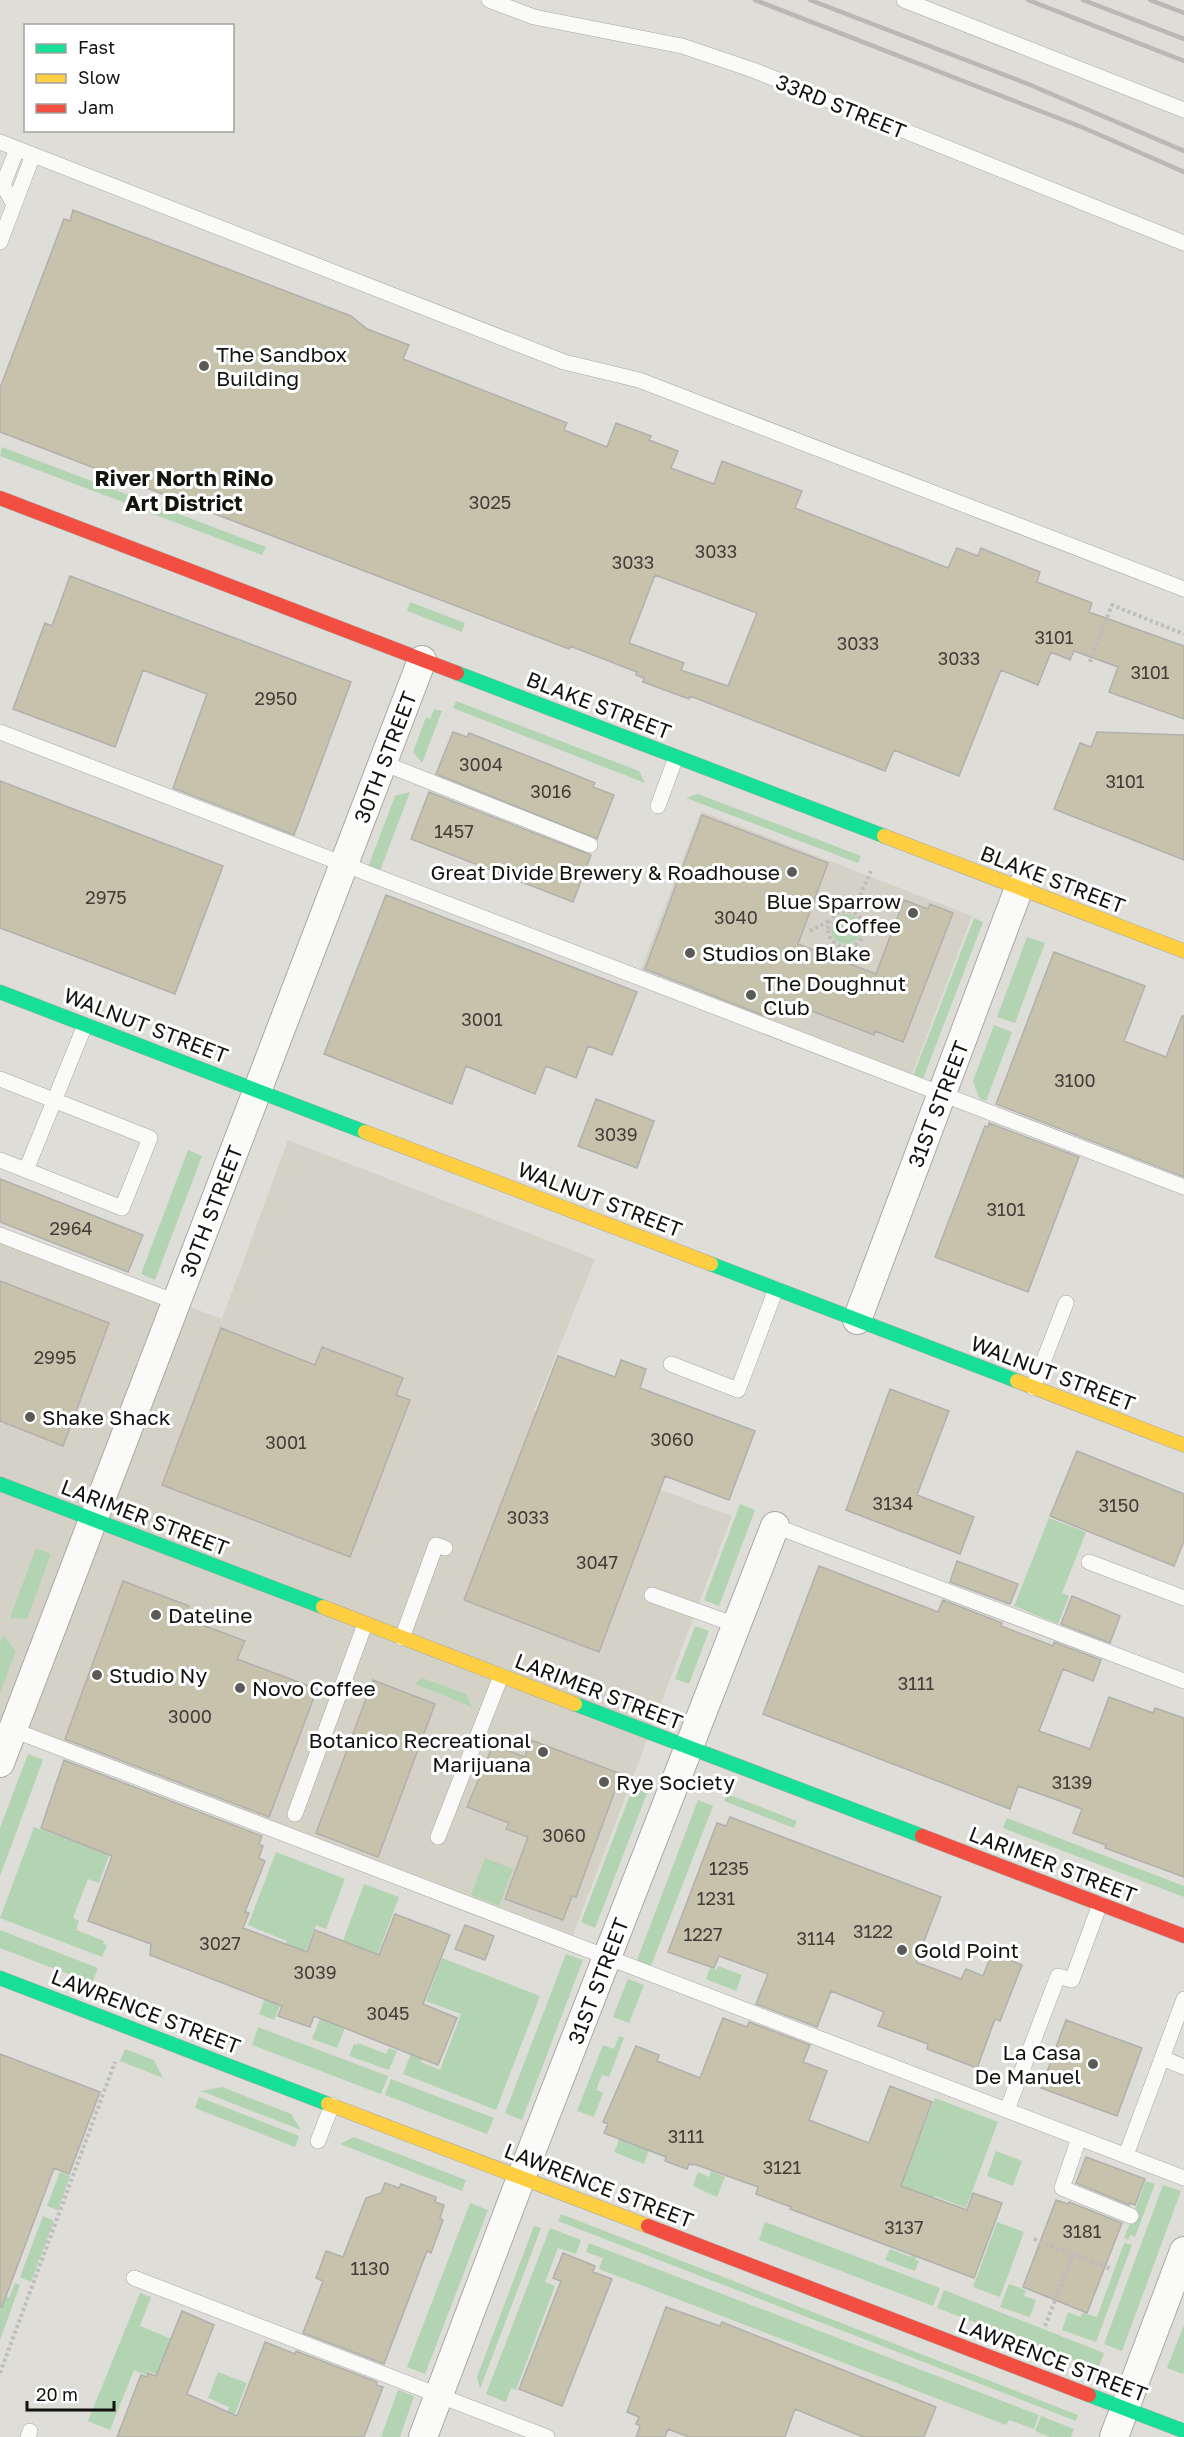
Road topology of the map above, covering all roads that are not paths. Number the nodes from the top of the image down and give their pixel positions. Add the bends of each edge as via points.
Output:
1 (489, 0) edge
2 (904, 0) edge
3 (1184, 110) edge
4 (0, 142) edge
5 (17, 149) junction
6 (33, 155) junction
7 (7, 202) edge
8 (0, 242) edge
9 (1184, 243) edge
10 (0, 498) edge
11 (1184, 589) edge
12 (422, 660) junction
13 (0, 732) edge
14 (676, 757) junction
15 (382, 763) junction
16 (658, 806) dead end
17 (590, 845) dead end
18 (344, 864) junction
19 (1019, 888) junction
20 (1184, 951) edge
21 (0, 992) edge
22 (85, 1025) junction
23 (0, 1079) edge
24 (257, 1090) junction
25 (941, 1094) junction
26 (54, 1100) junction
27 (0, 1160) edge
28 (26, 1170) junction
29 (1184, 1187) edge
30 (0, 1235) edge
31 (776, 1289) junction
32 (176, 1302) junction
33 (1066, 1303) dead end
34 (856, 1320) junction
35 (671, 1364) dead end
36 (1033, 1388) junction
37 (1184, 1445) edge
38 (0, 1484) edge
39 (93, 1520) junction
40 (775, 1526) joint
41 (445, 1548) dead end
42 (1089, 1562) dead end
43 (652, 1595) dead end
44 (1184, 1598) edge
45 (365, 1624) junction
46 (736, 1625) junction
47 (402, 1638) junction
48 (501, 1676) junction
49 (1184, 1682) edge
50 (6, 1728) edge
51 (688, 1747) junction
52 (0, 1763) edge
53 (295, 1814) dead end
54 (438, 1837) dead end
55 (1100, 1904) junction
56 (1184, 1936) edge
57 (607, 1957) junction
58 (0, 1978) edge
59 (1184, 1999) edge
60 (1162, 2058) junction
61 (1184, 2067) edge
62 (332, 2105) junction
63 (1007, 2110) junction
64 (1079, 2138) junction
65 (318, 2141) dead end
66 (1126, 2155) junction
67 (521, 2178) junction
68 (1184, 2178) edge
69 (1131, 2216) dead end
70 (1184, 2251) edge
71 (134, 2278) dead end
72 (439, 2395) junction
73 (1125, 2408) junction
74 (1184, 2431) edge
75 (423, 2437) edge
76 (548, 2437) edge
77 (1114, 2437) edge

1 - 9 lane, 33RD STREET via 534,17 682,46 753,70
2 - 3 lane
4 - 5 lane
5 - 6 lane
5 - 7 lane via 3,185
6 - 7 lane
6 - 11 lane via 564,362 639,380
7 - 8 lane
10 - 12 street, BLAKE STREET
12 - 14 street, BLAKE STREET
12 - 15 street, 30TH STREET
13 - 18 lane
14 - 16 lane
14 - 19 street, BLAKE STREET
15 - 17 lane
15 - 18 street, 30TH STREET
18 - 24 street, 30TH STREET
18 - 25 lane
19 - 20 street, BLAKE STREET
19 - 25 street, 31ST STREET
21 - 22 street, WALNUT STREET
22 - 24 street, WALNUT STREET
22 - 26 lane
23 - 26 lane
24 - 31 street, WALNUT STREET
24 - 32 street, 30TH STREET
25 - 29 lane
25 - 34 street, 31ST STREET
26 - 28 lane
26 - 28 lane via 150,1138 122,1208
27 - 28 lane
30 - 32 lane
31 - 34 street, WALNUT STREET
31 - 35 lane via 738,1390
32 - 39 street, 30TH STREET
33 - 36 lane
34 - 36 street, WALNUT STREET
36 - 37 street, WALNUT STREET
38 - 39 street, LARIMER STREET
39 - 45 street, LARIMER STREET
39 - 50 street, 30TH STREET
40 - 46 street, 31ST STREET
40 - 49 lane
41 - 47 lane via 436,1545
42 - 44 lane
43 - 46 lane
45 - 47 street, LARIMER STREET
45 - 53 lane
46 - 51 street, 31ST STREET
47 - 48 street, LARIMER STREET
48 - 51 street, LARIMER STREET
48 - 54 lane
50 - 52 street, 30TH STREET
50 - 57 lane
51 - 55 street, LARIMER STREET
51 - 57 street, 31ST STREET
55 - 56 street, LARIMER STREET
55 - 63 lane via 1072,1980 1058,1976
57 - 63 lane
57 - 67 street, 31ST STREET
58 - 62 street, LAWRENCE STREET
59 - 60 lane
60 - 61 lane
60 - 66 lane
62 - 65 lane
62 - 67 street, LAWRENCE STREET
63 - 64 lane
64 - 66 lane
64 - 69 lane via 1062,2188
66 - 68 lane
67 - 72 street, 31ST STREET
67 - 73 street, LAWRENCE STREET
70 - 73 street
71 - 72 lane
72 - 75 street, 31ST STREET
72 - 76 lane
73 - 74 street, LAWRENCE STREET
73 - 77 street

